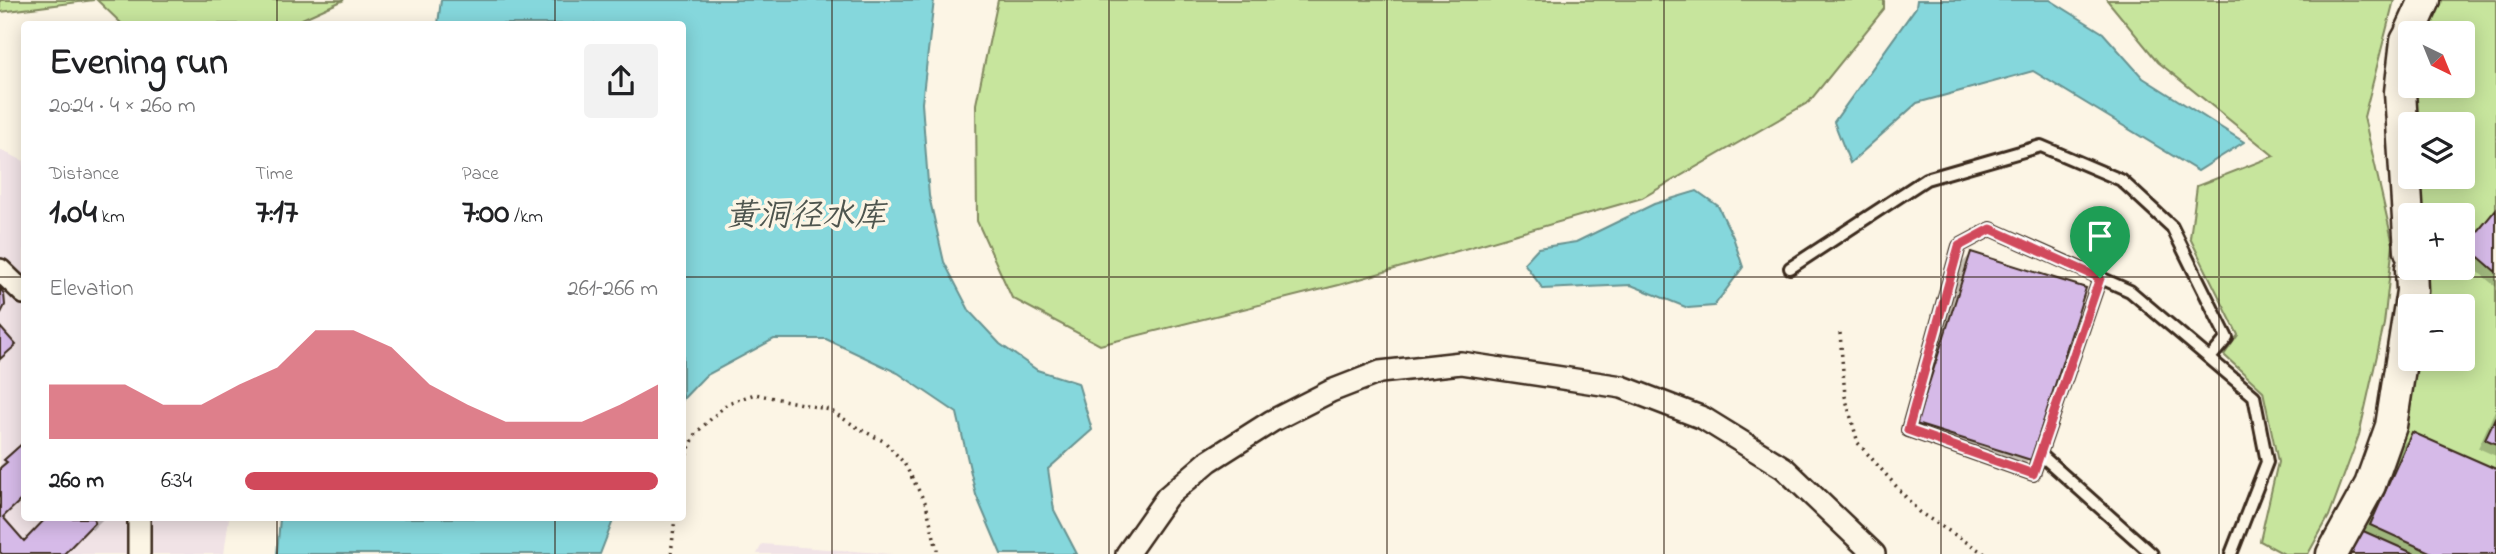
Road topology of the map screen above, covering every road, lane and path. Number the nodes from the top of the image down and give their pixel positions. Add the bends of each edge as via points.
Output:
1 (2425, 0) edge
2 (2416, 21) edge
3 (2400, 98) edge
4 (2407, 203) edge
5 (1790, 268) dead end
6 (0, 270) edge
7 (2100, 278) junction
8 (2412, 280) edge
9 (21, 290) edge
10 (1840, 333) dead end
11 (2210, 358) junction
12 (2040, 454) junction
13 (686, 458) edge
14 (139, 521) edge
15 (674, 521) edge
16 (139, 554) edge
17 (671, 554) edge
18 (938, 554) edge
19 (1127, 554) edge
20 (1874, 554) edge
21 (1985, 554) edge
22 (2152, 554) edge
23 (2232, 554) edge
24 (2332, 554) edge

1 - 2 street
3 - 4 street
5 - 11 lane via 1926,179 2041,146 2121,180 2172,227 2227,338
6 - 9 street
7 - 11 lane via 2130,291
7 - 12 lane
7 - 12 lane via 1991,229 1959,246 1908,430 2033,474
8 - 24 street via 2391,426 2370,485
10 - 21 path via 1845,396 1858,443 1919,512
11 - 23 lane via 2254,396 2267,462
12 - 22 lane
13 - 18 path via 696,432 728,403 755,394 830,410 885,442 904,463 926,504
14 - 16 street
15 - 17 path
19 - 20 street via 1167,497 1209,461 1272,421 1380,372 1461,363 1622,387 1703,418 1784,468

